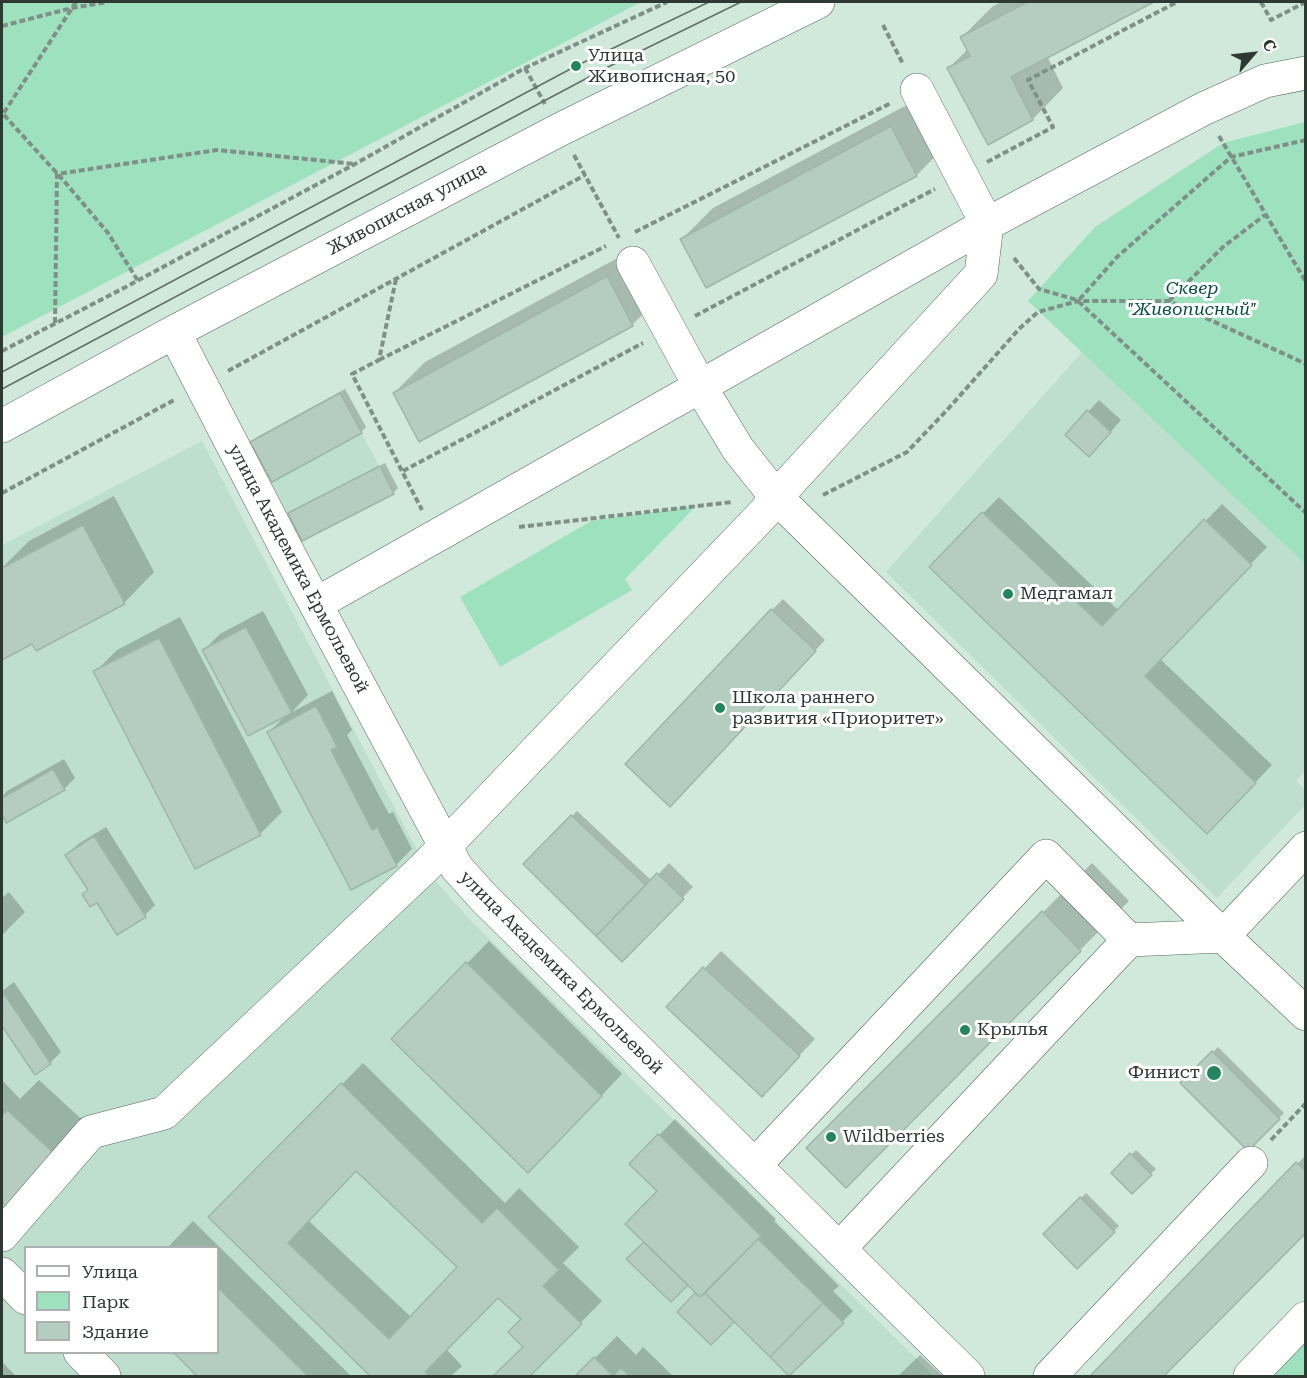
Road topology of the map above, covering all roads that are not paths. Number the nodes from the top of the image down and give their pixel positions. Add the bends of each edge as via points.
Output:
1 (818, 2) edge
2 (1305, 73) edge
3 (917, 90) road end
4 (987, 224) junction
5 (628, 245) road end
6 (174, 333) junction
7 (701, 388) junction
8 (2, 426) edge
9 (776, 498) junction
10 (316, 604) junction
11 (444, 846) junction
12 (1305, 848) edge
13 (1223, 936) junction
14 (1129, 940) junction
15 (1305, 1014) edge
16 (1251, 1163) road end
17 (754, 1165) junction
18 (2, 1235) edge
19 (839, 1249) junction
20 (2, 1274) edge
21 (24, 1296) edge
22 (1305, 1318) edge
23 (81, 1354) edge
24 (104, 1377) edge
25 (968, 1377) edge
26 (1050, 1377) edge
27 (1250, 1377) edge

1 - 6 street, Живописная улица via 559,130
2 - 4 street via 1265,81 1203,109
3 - 4 street
4 - 7 street
4 - 9 street via 981,274
5 - 7 street
6 - 8 street, Живописная улица
6 - 10 street, улица Академика Ермольевой
7 - 9 street via 738,449
7 - 10 street
9 - 11 street
9 - 13 street
10 - 11 street, улица Академика Ермольевой
11 - 17 street, улица Академика Ермольевой via 457,868 484,898
11 - 18 street via 164,1113 91,1132
12 - 13 street
13 - 14 street
13 - 15 street
14 - 17 street via 1046,856
14 - 19 street
16 - 26 street
17 - 19 street, улица Академика Ермольевой
19 - 25 street, улица Академика Ермольевой
20 - 21 street
22 - 27 street
23 - 24 street

